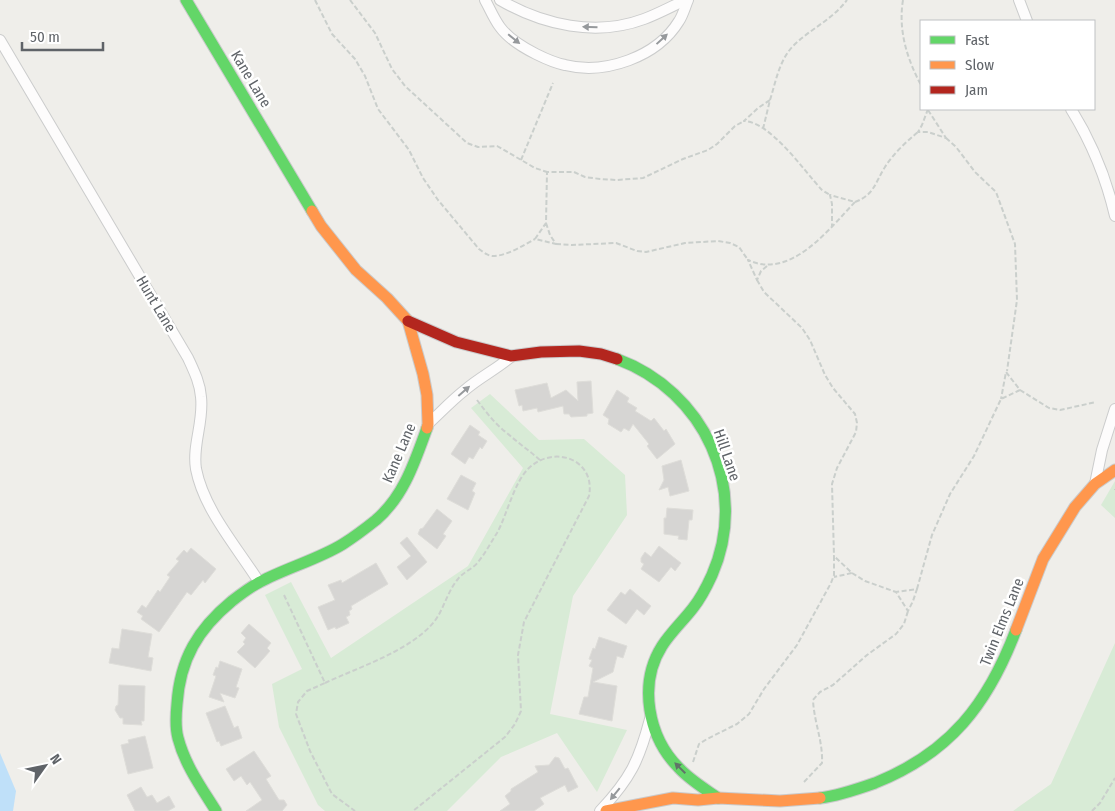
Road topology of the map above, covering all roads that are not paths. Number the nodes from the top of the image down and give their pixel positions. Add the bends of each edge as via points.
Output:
1 (186, 0) edge
2 (485, 0) edge
3 (500, 0) edge
4 (687, 0) edge
5 (1019, 0) edge
6 (1027, 20) edge
7 (0, 40) edge
8 (1072, 110) edge
9 (1115, 216) edge
10 (408, 321) junction
11 (512, 356) junction
12 (1115, 409) edge
13 (428, 424) junction
14 (1115, 470) edge
15 (1095, 484) junction
16 (259, 582) junction
17 (650, 719) junction
18 (718, 798) junction
19 (216, 811) edge
20 (600, 811) edge
21 (606, 811) edge

1 - 10 street, Kane Lane via 321,226 356,270
2 -> 4 street via 500,28 530,51 566,66 588,68 625,62 661,41 678,22
4 -> 3 street via 643,19 605,27 544,21
5 - 6 street
7 - 16 street, Hunt Lane via 188,358 201,398 194,455 199,483 210,508
8 - 9 street via 1096,155
10 - 11 street via 455,341
10 - 13 street, Kane Lane via 423,374
13 -> 11 street via 463,391
11 - 17 street, Hill Lane via 572,350 606,354 638,367 679,397 698,418 711,444 723,479 724,534 717,560 699,600 658,653 649,678
12 - 15 street
13 - 16 street, Kane Lane via 411,471 396,498 377,519 342,545
14 - 15 street, Twin Elms Lane
15 - 18 street, Twin Elms Lane via 1075,507 1043,559 992,685 952,735 897,774 828,797 780,801
16 - 19 street, Kane Lane via 228,604 205,626 184,664 178,688 176,712 182,748 193,776
18 -> 17 street via 678,767
17 -> 20 street via 636,764
18 - 21 street, Twin Elms Lane via 673,798

